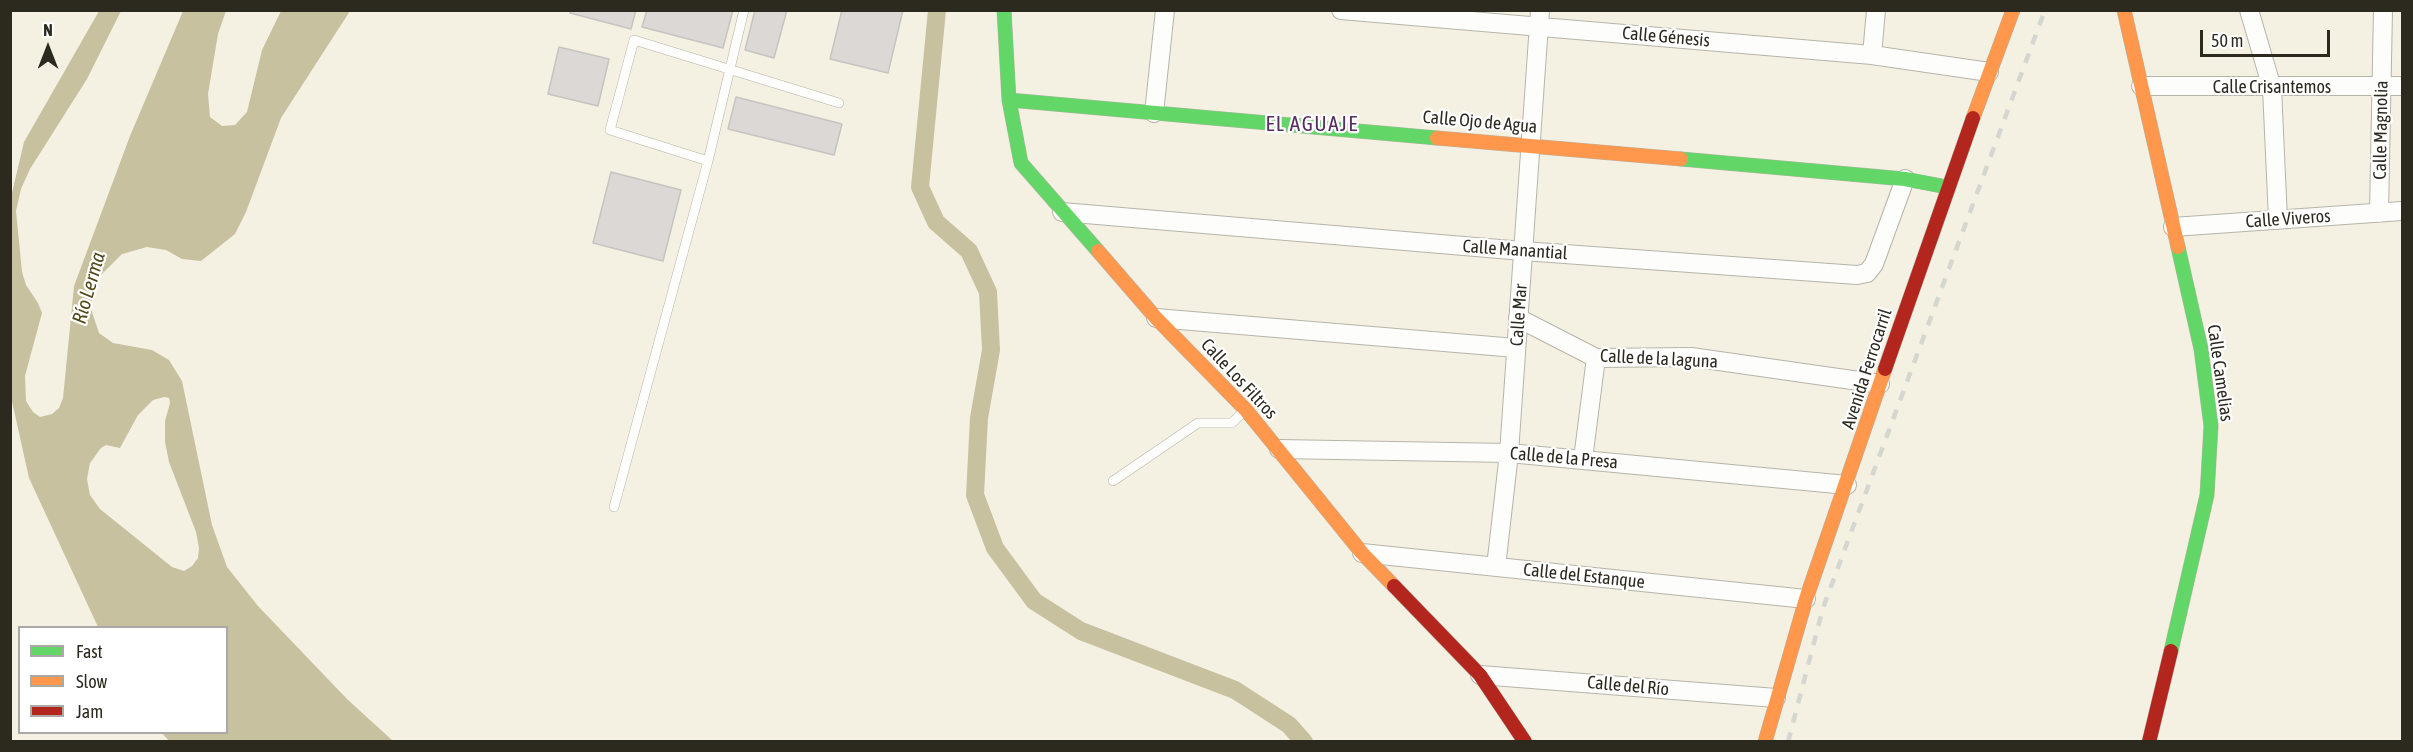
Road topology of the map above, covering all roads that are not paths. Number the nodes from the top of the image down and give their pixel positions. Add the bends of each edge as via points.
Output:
1 (744, 10) edge
2 (1004, 10) edge
3 (1165, 10) edge
4 (1341, 10) edge
5 (1876, 10) edge
6 (2013, 10) edge
7 (2124, 10) edge
8 (2249, 10) edge
9 (2383, 10) edge
10 (1539, 18) edge
11 (1872, 55) junction
12 (729, 70) junction
13 (1989, 72) junction
14 (2141, 86) junction
15 (2382, 86) junction
16 (2403, 86) edge
17 (2272, 88) junction
18 (1009, 100) junction
19 (839, 103) dead end
20 (1154, 113) junction
21 (1531, 145) junction
22 (708, 161) junction
23 (1905, 179) junction
24 (1947, 187) junction
25 (2403, 211) edge
26 (1062, 213) junction
27 (2379, 213) junction
28 (2278, 220) junction
29 (2173, 227) junction
30 (1523, 251) junction
31 (1156, 318) junction
32 (1518, 318) junction
33 (1516, 348) junction
34 (1596, 358) junction
35 (1880, 384) junction
36 (1245, 410) junction
37 (1279, 449) junction
38 (1509, 453) junction
39 (1583, 459) junction
40 (1113, 480) dead end
41 (1847, 485) junction
42 (614, 507) dead end
43 (1362, 553) junction
44 (1496, 567) junction
45 (1806, 599) junction
46 (1480, 675) junction
47 (1776, 698) junction
48 (1525, 741) edge
49 (1765, 741) edge
50 (2149, 741) edge

1 - 12 lane
2 - 18 street, Calle Los Filtros
3 - 20 street
4 - 10 street, Calle Génesis
5 - 11 street
6 - 13 street, Avenida Ferrocarril
7 - 14 street, Calle Camelias
8 - 17 street
9 - 15 street, Calle Magnolia
10 - 11 street, Calle Génesis
10 - 21 street, Calle Mar
11 - 13 street, Calle Génesis
12 - 19 lane
12 - 22 lane
12 - 22 lane via 634,40 610,130
13 - 24 street, Avenida Ferrocarril
14 - 17 street, Calle Crisantemos
14 - 29 street, Calle Camelias
15 - 16 street, Calle Crisantemos
15 - 17 street, Calle Crisantemos
15 - 27 street, Calle Magnolia
17 - 28 street
18 - 20 street, Calle Ojo de Agua
18 - 26 street, Calle Los Filtros via 1021,163
20 - 21 street, Calle Ojo de Agua
21 - 23 street, Calle Ojo de Agua
21 - 30 street, Calle Mar
22 - 42 lane
23 - 24 street, Calle Ojo de Agua
23 - 30 street, Calle Manantial via 1874,264 1867,273 1857,275
24 - 35 street, Avenida Ferrocarril
25 - 27 street, Calle Viveros
26 - 30 street, Calle Manantial
26 - 31 street, Calle Los Filtros
27 - 28 street, Calle Viveros
28 - 29 street, Calle Viveros
29 - 50 street, Calle Camelias via 2201,349 2211,426 2207,495
30 - 32 street, Calle Mar
31 - 33 street
31 - 36 street, Calle Los Filtros
32 - 33 street, Calle Mar
32 - 34 street, Calle de la laguna
33 - 38 street, Calle Mar
34 - 35 street, Calle de la laguna via 1691,357
34 - 39 street
35 - 41 street, Avenida Ferrocarril
36 - 37 street, Calle Los Filtros
36 - 40 lane via 1232,423 1198,423
37 - 38 street, Calle de la Presa
37 - 43 street, Calle Los Filtros
38 - 39 street, Calle de la Presa
38 - 44 street, Calle Mar
39 - 41 street, Calle de la Presa
41 - 45 street, Avenida Ferrocarril
43 - 44 street, Calle del Estanque
43 - 46 street, Calle Los Filtros
44 - 45 street, Calle del Estanque
45 - 47 street, Avenida Ferrocarril
46 - 47 street, Calle del Río
46 - 48 street, Calle Los Filtros
47 - 49 street, Avenida Ferrocarril

